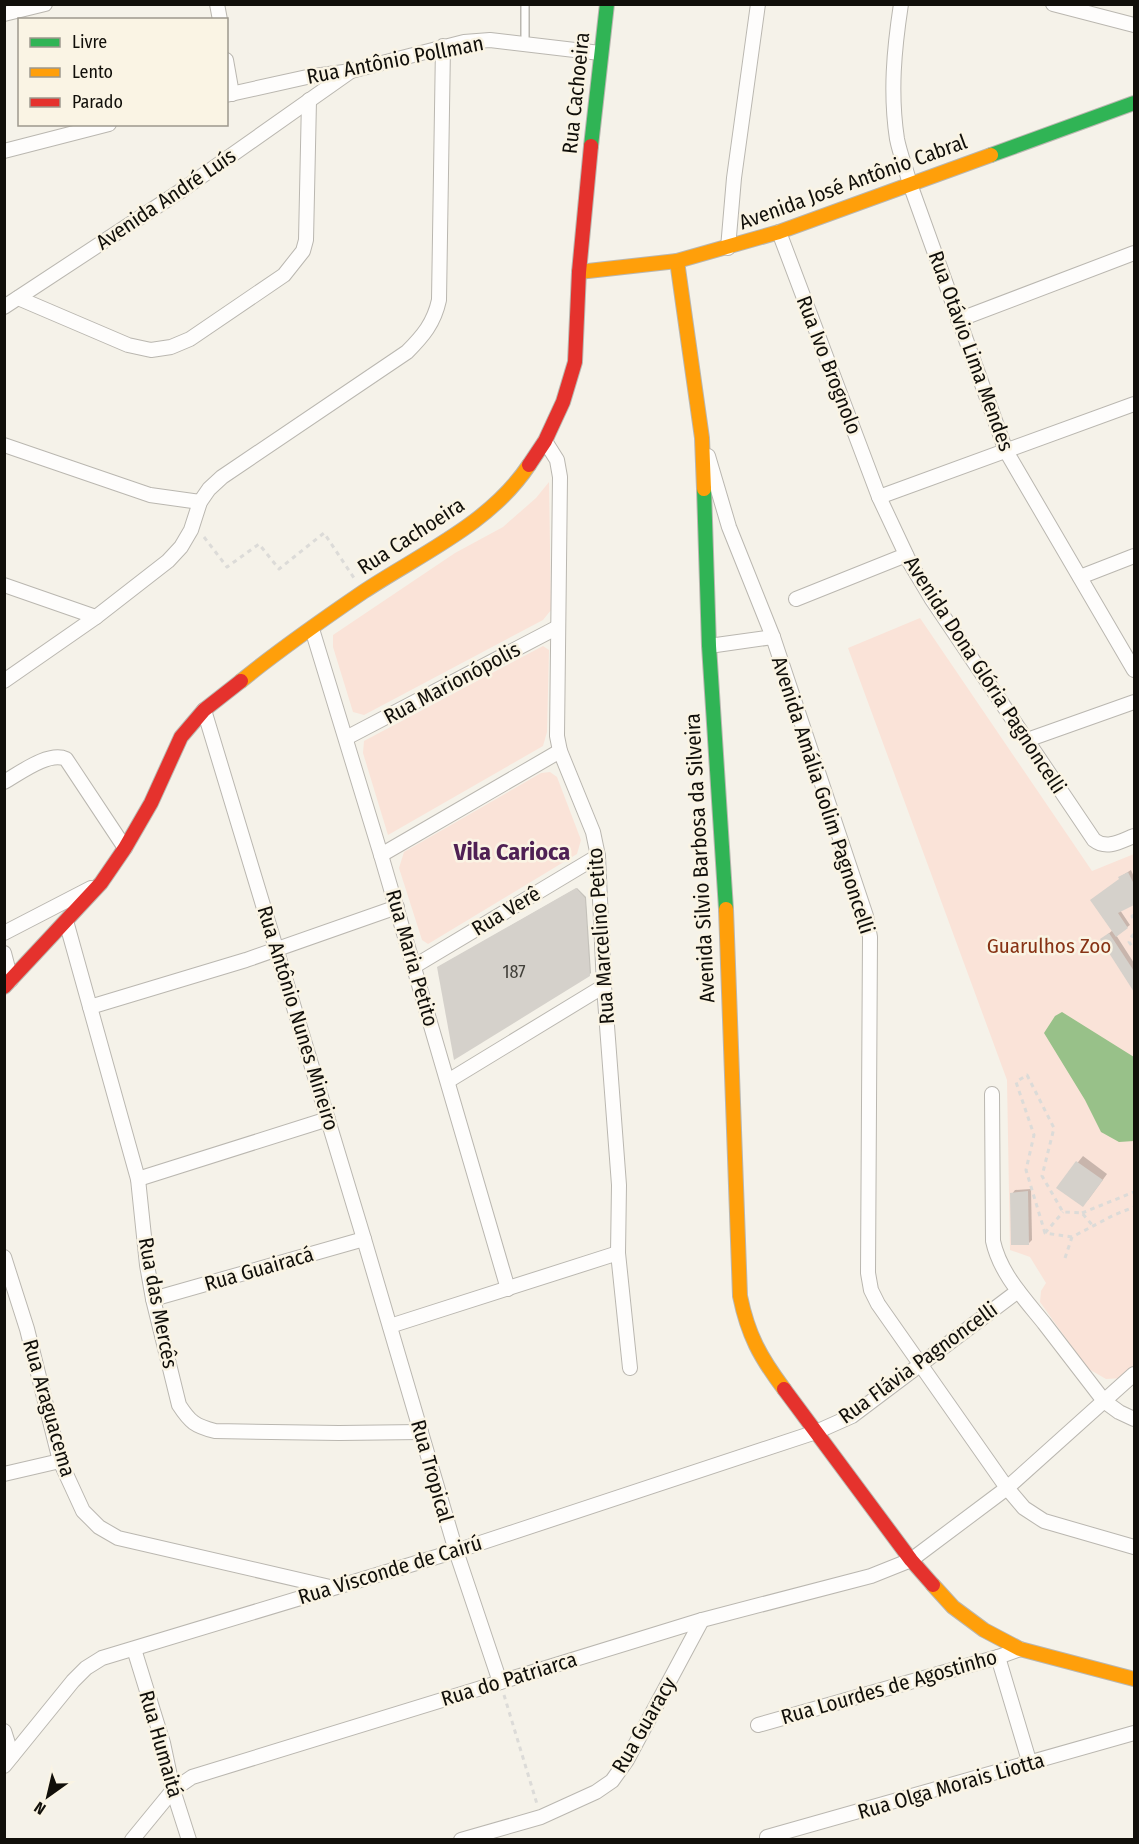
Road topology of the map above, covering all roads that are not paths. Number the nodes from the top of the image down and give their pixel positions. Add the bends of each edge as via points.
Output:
1 (45, 4) edge
2 (525, 4) edge
3 (607, 4) edge
4 (758, 4) edge
5 (901, 4) edge
6 (1053, 4) edge
7 (4, 14) edge
8 (1134, 25) edge
9 (525, 44) junction
10 (443, 46) junction
11 (600, 53) junction
12 (327, 80) junction
13 (229, 94) edge
14 (309, 100) junction
15 (1134, 103) edge
16 (101, 126) edge
17 (4, 151) edge
18 (910, 184) junction
19 (779, 232) junction
20 (728, 248) junction
21 (1134, 253) edge
22 (677, 261) junction
23 (579, 272) junction
24 (18, 298) junction
25 (4, 307) edge
26 (958, 320) junction
27 (1134, 404) edge
28 (702, 438) junction
29 (545, 441) junction
30 (4, 445) edge
31 (1006, 451) junction
32 (879, 497) junction
33 (200, 502) junction
34 (906, 555) junction
35 (1134, 556) edge
36 (1080, 577) junction
37 (4, 585) edge
38 (795, 598) dead end
39 (96, 617) junction
40 (558, 627) junction
41 (312, 629) junction
42 (773, 637) junction
43 (709, 646) junction
44 (1134, 670) edge
45 (4, 681) edge
46 (1134, 702) edge
47 (204, 710) junction
48 (346, 738) junction
49 (1027, 740) junction
50 (560, 751) junction
51 (4, 782) edge
52 (1134, 836) edge
53 (125, 848) junction
54 (381, 855) junction
55 (598, 856) junction
56 (101, 883) junction
57 (397, 908) junction
58 (66, 921) junction
59 (4, 933) edge
60 (276, 949) junction
61 (4, 953) edge
62 (413, 967) junction
63 (8, 984) edge
64 (604, 986) junction
65 (90, 1007) junction
66 (448, 1081) junction
67 (992, 1094) dead end
68 (328, 1119) junction
69 (138, 1179) junction
70 (364, 1239) junction
71 (618, 1253) junction
72 (4, 1257) edge
73 (508, 1289) junction
74 (1018, 1291) junction
75 (153, 1299) junction
76 (390, 1326) junction
77 (921, 1365) junction
78 (630, 1368) dead end
79 (1134, 1374) edge
80 (1104, 1401) junction
81 (1134, 1419) edge
82 (421, 1432) junction
83 (816, 1432) junction
84 (60, 1461) junction
85 (4, 1474) edge
86 (1006, 1488) junction
87 (1134, 1547) edge
88 (456, 1551) junction
89 (911, 1560) junction
90 (332, 1587) junction
91 (702, 1620) junction
92 (1020, 1648) junction
93 (134, 1649) junction
94 (998, 1657) junction
95 (1134, 1679) edge
96 (500, 1682) junction
97 (758, 1725) dead end
98 (4, 1731) edge
99 (1134, 1733) edge
100 (8, 1761) edge
101 (1030, 1764) junction
102 (173, 1790) junction
103 (767, 1837) dead end
104 (132, 1839) edge
105 (189, 1839) edge
106 (461, 1839) edge

1 - 7 street
2 - 9 lane
3 - 11 street, Rua Cachoeira
4 - 20 street
5 - 18 street, Rua Otávio Lima Mendes via 893,57 893,98 898,141
6 - 8 street
9 - 10 street, Rua Antônio Pollman via 490,40
9 - 11 street, Rua Antônio Pollman
10 - 12 street, Rua Antônio Pollman
10 - 33 street via 439,300 435,318 407,352 222,477
11 - 23 street, Rua Cachoeira
12 - 13 street, Rua Antônio Pollman
12 - 14 street, Avenida André Luís
14 - 24 street, Avenida André Luís via 185,188
14 - 24 street via 303,251 284,275 190,339 151,350 128,345
15 - 18 street, Avenida José Antônio Cabral
16 - 17 street
18 - 19 street, Avenida José Antônio Cabral
18 - 26 street, Rua Otávio Lima Mendes
19 - 20 street, Avenida José Antônio Cabral
19 - 32 street, Rua Ivo Brognolo
20 - 22 street, Avenida José Antônio Cabral
21 - 26 street
22 - 23 street, Avenida José Antônio Cabral
22 - 28 street, Avenida Silvio Barbosa da Silveira
23 - 29 street, Rua Cachoeira via 575,362
24 - 25 street, Avenida André Luís
26 - 31 street, Rua Otávio Lima Mendes
27 - 31 street
28 - 42 street, Avenida Amália Golim Pagnoncelli via 729,527
28 - 43 street, Avenida Silvio Barbosa da Silveira
29 - 40 street, Rua Marcelino Petito via 560,477
29 - 41 street, Rua Cachoeira via 518,483 493,507
30 - 33 street via 150,495
31 - 32 street
31 - 36 street, Rua Otávio Lima Mendes
32 - 34 street, Avenida Dona Glória Pagnoncelli
33 - 39 street via 181,547
34 - 38 street
34 - 49 street, Avenida Dona Glória Pagnoncelli via 930,598
35 - 36 street
36 - 44 street, Rua Otávio Lima Mendes
37 - 39 street
39 - 45 street
40 - 48 street, Rua Marionópolis
40 - 50 street, Rua Marcelino Petito
41 - 47 street, Rua Cachoeira
41 - 48 street, Rua Maria Petito
42 - 43 street
42 - 77 street, Avenida Amália Golim Pagnoncelli via 866,916 870,937 868,1273 878,1304
43 - 83 street, Avenida Silvio Barbosa da Silveira via 727,922 740,1296 762,1359
46 - 49 street
47 - 53 street, Rua Cachoeira via 181,737
47 - 60 street, Rua Antônio Nunes Mineiro
48 - 54 street, Rua Maria Petito
49 - 52 street, Avenida Dona Glória Pagnoncelli via 1094,840 1115,843
50 - 54 street
50 - 55 street, Rua Marcelino Petito via 593,832
51 - 53 street via 48,758 60,756 70,763
53 - 56 street, Rua Cachoeira
54 - 57 street, Rua Maria Petito
55 - 62 street, Rua Verê
55 - 64 street, Rua Marcelino Petito
56 - 58 street, Rua Cachoeira
56 - 59 street
57 - 60 street
57 - 62 street, Rua Maria Petito
58 - 63 street, Rua Cachoeira
58 - 65 street, Rua das Mercês
60 - 65 street
60 - 68 street, Rua Antônio Nunes Mineiro
61 - 63 street
62 - 66 street, Rua Maria Petito
64 - 66 street
64 - 71 street, Rua Marcelino Petito via 619,1185
65 - 69 street, Rua das Mercês
66 - 73 street, Rua Maria Petito
67 - 74 street via 993,1240 1003,1270
68 - 69 street
68 - 70 street, Rua Antônio Nunes Mineiro
69 - 75 street, Rua das Mercês
70 - 75 street, Rua Guairacá
70 - 76 street, Rua Antônio Nunes Mineiro
71 - 73 street
71 - 78 street, Rua Marcelino Petito
72 - 84 street, Rua Araguacema via 27,1329
73 - 76 street
74 - 77 street, Rua Flávia Pagnoncelli
74 - 80 street
75 - 82 street, Rua das Mercês via 180,1405 189,1420 200,1427 226,1431
76 - 82 street, Rua Tropical
77 - 83 street, Rua Flávia Pagnoncelli via 852,1416
77 - 86 street, Avenida Amália Golim Pagnoncelli
79 - 80 street, Rua do Patriarca
80 - 81 street
80 - 86 street, Rua do Patriarca
82 - 88 street, Rua Tropical
83 - 88 street, Rua Visconde de Cairú
83 - 89 street, Avenida Silvio Barbosa da Silveira
84 - 85 street
84 - 90 street, Rua Araguacema via 83,1512 117,1538
86 - 87 street, Avenida Amália Golim Pagnoncelli via 1024,1508 1044,1521
86 - 89 street, Rua do Patriarca
88 - 90 street, Rua Visconde de Cairú
88 - 96 street, Rua Tropical
89 - 91 street, Rua do Patriarca via 871,1576
89 - 92 street, Avenida Silvio Barbosa da Silveira via 953,1607 984,1630
90 - 93 street, Rua Visconde de Cairú
91 - 96 street, Rua do Patriarca
91 - 106 street, Rua Guaracy via 612,1781 541,1816
92 - 94 street, Rua Lourdes de Agostinho
92 - 95 street, Avenida Silvio Barbosa da Silveira
93 - 100 street, Rua Visconde de Cairú via 86,1668
93 - 102 street, Rua Humaitá
94 - 97 street, Rua Lourdes de Agostinho
94 - 101 street
96 - 102 street, Rua do Patriarca via 192,1777
98 - 100 street
99 - 101 street, Rua Olga Morais Liotta
101 - 103 street, Rua Olga Morais Liotta
102 - 104 street, Rua do Patriarca
102 - 105 street, Rua Humaitá

